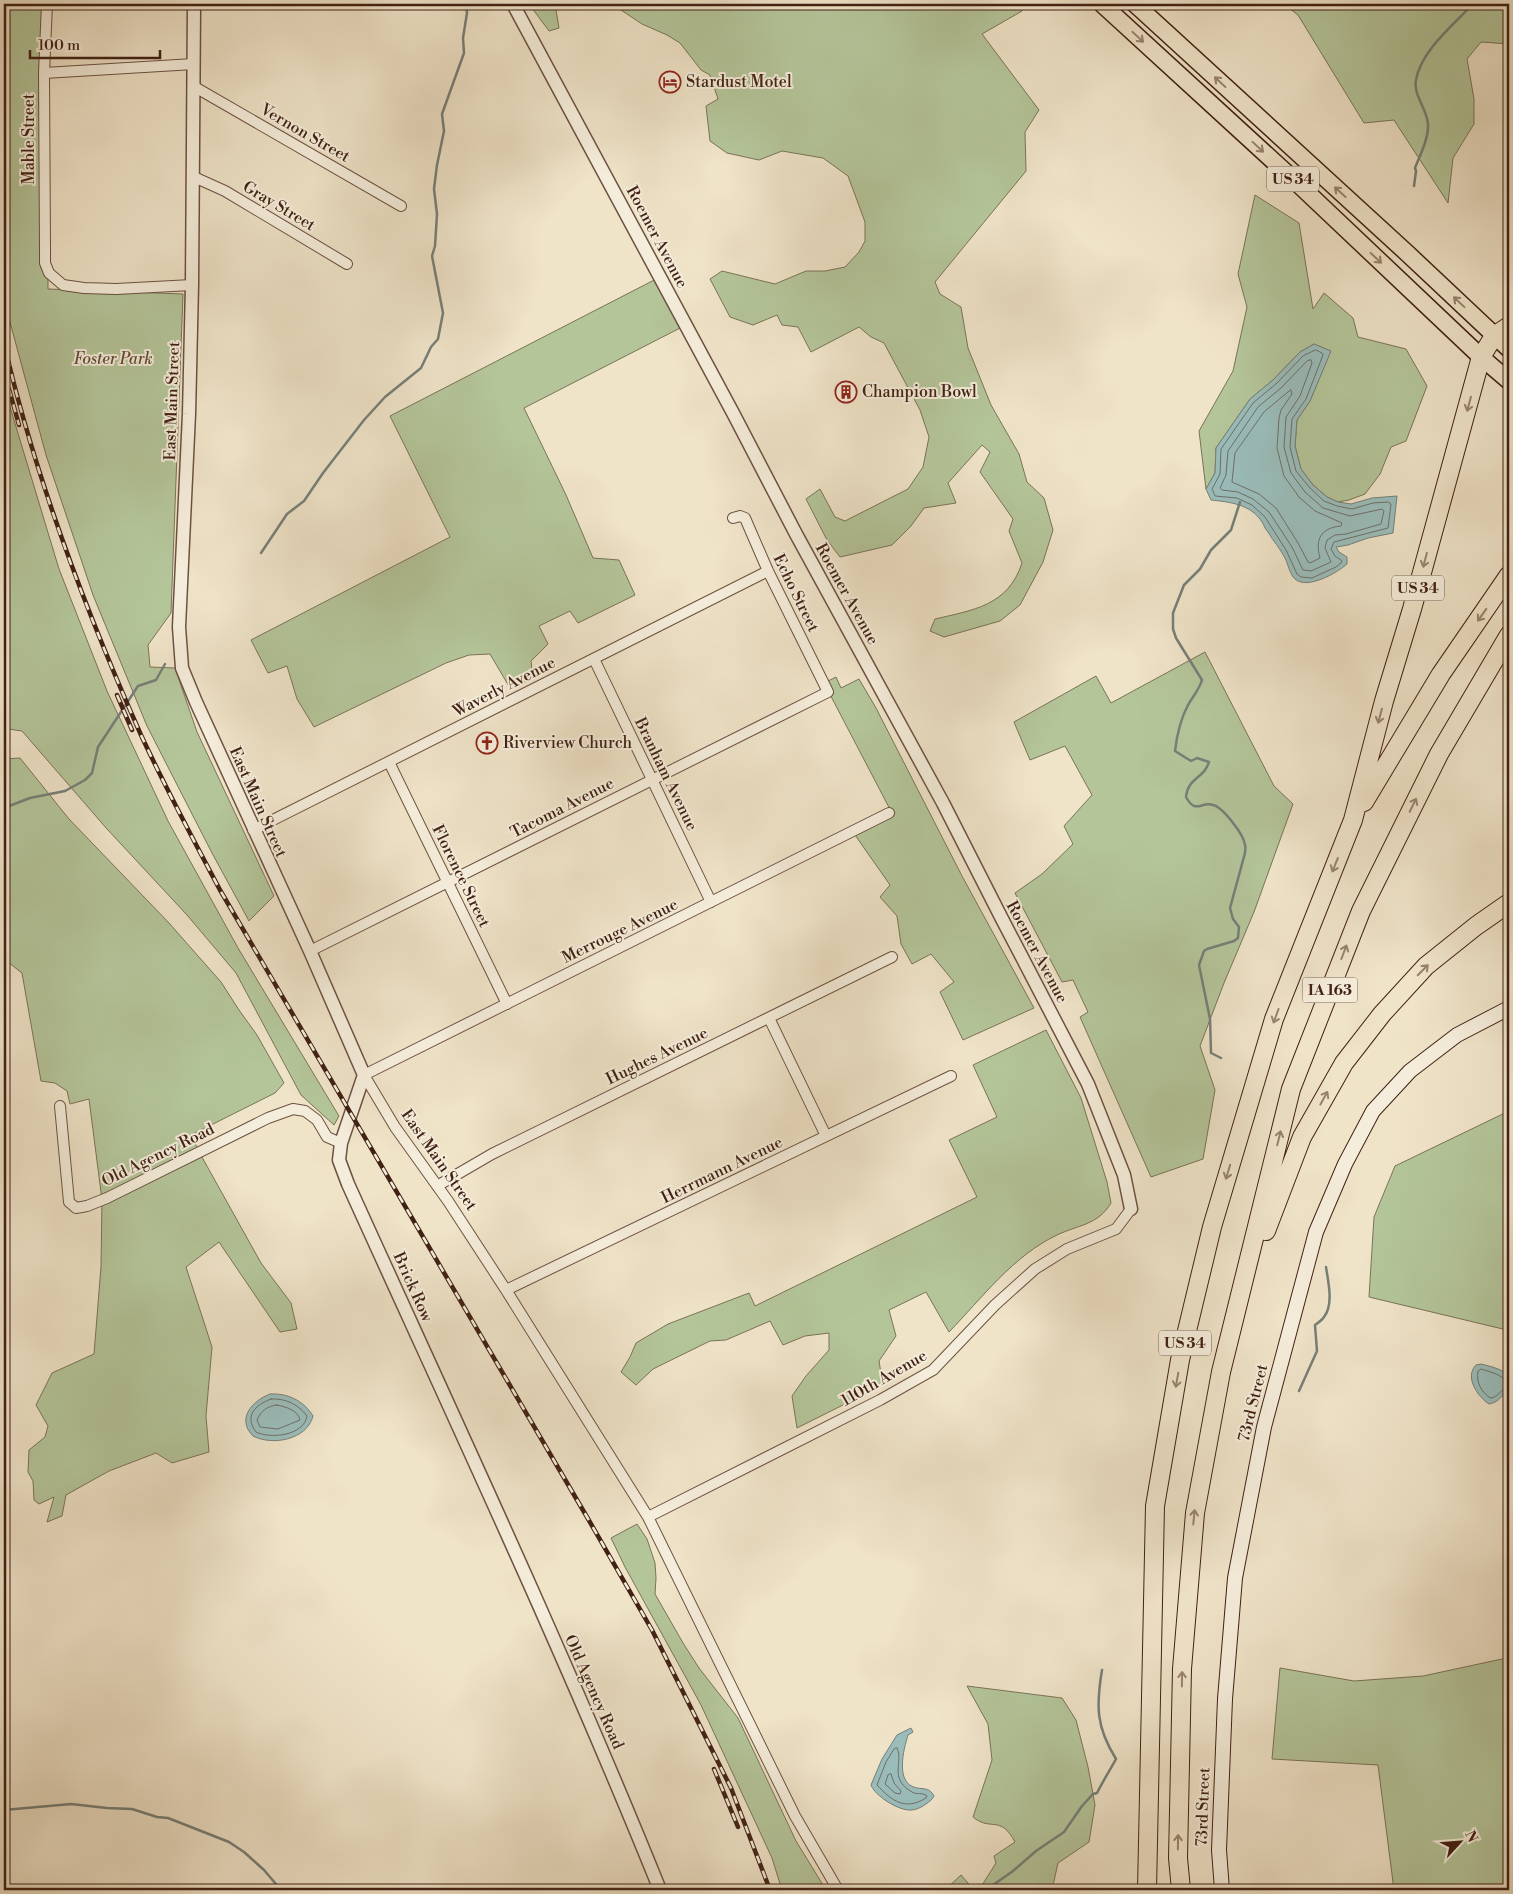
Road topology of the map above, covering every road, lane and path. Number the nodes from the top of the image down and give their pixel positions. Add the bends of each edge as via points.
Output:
1 (47, 4) edge
2 (194, 4) edge
3 (513, 4) edge
4 (1102, 4) edge
5 (1135, 4) edge
6 (194, 64) junction
7 (44, 73) junction
8 (193, 86) junction
9 (194, 177) junction
10 (401, 206) dead end
11 (347, 264) dead end
12 (192, 285) junction
13 (1502, 331) edge
14 (1509, 349) edge
15 (1481, 357) junction
16 (1509, 381) edge
17 (733, 518) dead end
18 (768, 572) junction
19 (1509, 575) edge
20 (1509, 636) edge
21 (594, 659) junction
22 (828, 692) joint
23 (389, 762) junction
24 (652, 780) junction
25 (889, 813) dead end
26 (1353, 820) junction
27 (253, 830) junction
28 (448, 882) junction
29 (711, 902) junction
30 (1509, 903) edge
31 (310, 951) junction
32 (892, 956) dead end
33 (507, 1004) junction
34 (1509, 1008) edge
35 (769, 1018) junction
36 (364, 1076) junction
37 (951, 1076) dead end
38 (60, 1106) dead end
39 (826, 1136) junction
40 (341, 1144) junction
41 (437, 1186) junction
42 (1131, 1210) joint
43 (506, 1290) junction
44 (1221, 1372) junction
45 (495, 1508) joint
46 (648, 1517) junction
47 (660, 1890) edge
48 (838, 1890) edge
49 (1147, 1890) edge
50 (1181, 1890) edge
51 (1222, 1890) edge

1 - 7 street, Mable Street
2 - 6 street, East Main Street
3 - 42 street, Roemer Avenue via 943,803 1088,1084 1124,1175
4 -> 15 highway, US 34
13 -> 5 highway, US 34
6 - 7 street
6 - 8 street, East Main Street
7 - 12 street, Mable Street via 45,263 49,273 63,285 84,288
8 - 9 street, East Main Street
8 - 10 street, Vernon Street
9 - 11 street, Gray Street via 225,191
9 - 12 street, East Main Street
12 - 27 street, East Main Street via 179,627 182,668
13 - 14 highway, US 34
13 - 15 highway
15 - 16 highway
15 -> 26 highway, US 34
17 - 18 street, Echo Street via 745,518
18 - 21 street, Waverly Avenue
18 - 22 street, Echo Street
19 -> 26 highway via 1441,674
44 -> 20 highway, IA 163 via 1291,1089 1305,1053 1361,911 1439,754
21 - 23 street, Waverly Avenue
21 - 24 street, Branham Avenue
22 - 24 street, Tacoma Avenue
23 - 27 street, Waverly Avenue
23 - 28 street, Florence Street
24 - 28 street, Tacoma Avenue
24 - 29 street, Branham Avenue
25 - 29 street, Merrouge Avenue
26 -> 49 highway, US 34 via 1274,1020 1212,1228 1180,1360 1155,1506
27 - 31 street, East Main Street
28 - 31 street, Tacoma Avenue
28 - 33 street, Florence Street
29 - 33 street, Merrouge Avenue
44 -> 30 highway, US 34 via 1272,1215 1302,1138 1344,1063 1382,1014 1426,966
31 - 36 street, East Main Street
32 - 35 street, Hughes Avenue
33 - 36 street, Merrouge Avenue
34 - 51 main road, 73rd Street via 1457,1035 1410,1071 1373,1111 1345,1164 1316,1232 1264,1427 1235,1578 1225,1699 1219,1841
35 - 39 street
35 - 41 street, Hughes Avenue via 492,1154
36 - 40 street, Brick Row
36 - 41 street, East Main Street
37 - 39 street, Herrmann Avenue
38 - 40 street, Old Agency Road via 69,1202 76,1208 107,1198 268,1118 293,1109 305,1111 317,1120 328,1137
39 - 43 street, Herrmann Avenue
40 - 45 street, Brick Row via 339,1160 348,1184
41 - 43 street, East Main Street
42 - 46 street, 110th Avenue via 1116,1229 1067,1249 1035,1268 933,1370
43 - 46 street, East Main Street
50 -> 44 highway, US 34 via 1178,1858 1182,1669 1194,1513
45 - 47 street, Old Agency Road via 617,1784
46 - 48 street, East Main Street via 795,1816

